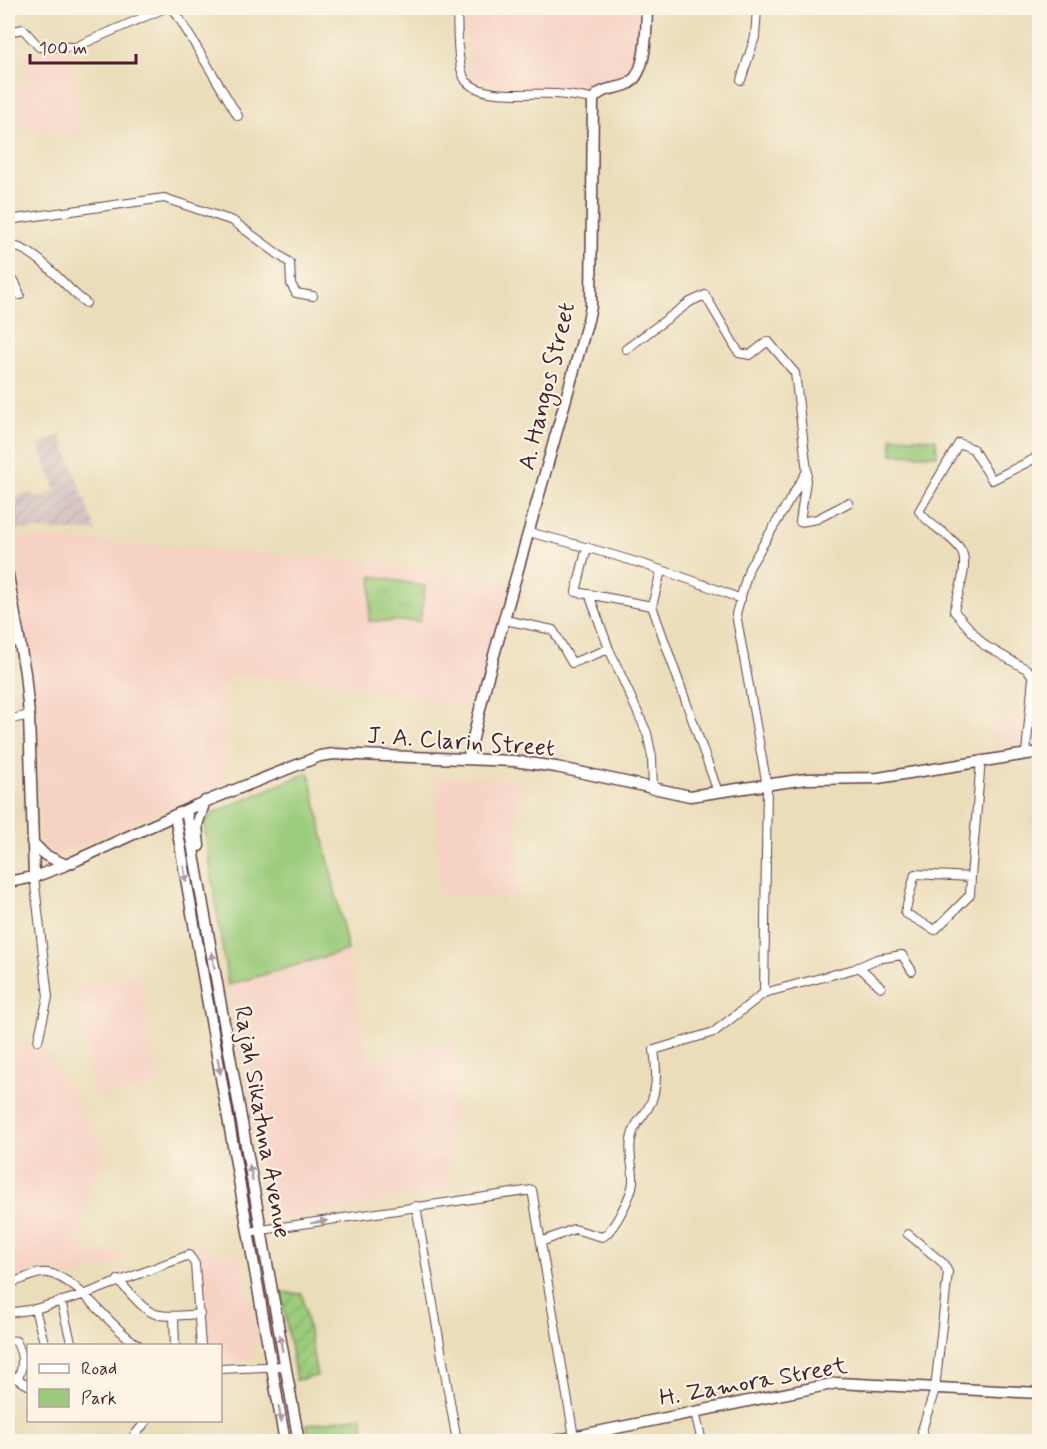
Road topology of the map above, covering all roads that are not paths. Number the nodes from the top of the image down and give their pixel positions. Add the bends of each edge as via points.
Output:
1 (165, 8) edge
2 (173, 8) edge
3 (457, 8) edge
4 (647, 8) edge
5 (757, 8) edge
6 (8, 32) edge
7 (741, 80) dead end
8 (593, 99) junction
9 (238, 116) dead end
10 (1040, 142) edge
11 (1040, 155) edge
12 (8, 220) edge
13 (8, 245) edge
14 (8, 282) edge
15 (20, 296) dead end
16 (313, 296) dead end
17 (86, 303) dead end
18 (626, 349) dead end
19 (1040, 450) edge
20 (807, 471) junction
21 (848, 503) dead end
22 (528, 532) junction
23 (587, 547) junction
24 (661, 571) junction
25 (8, 575) edge
26 (588, 594) junction
27 (741, 599) junction
28 (652, 606) junction
29 (505, 620) junction
30 (8, 639) edge
31 (20, 643) junction
32 (609, 649) junction
33 (29, 716) junction
34 (8, 720) edge
35 (1040, 752) edge
36 (1026, 753) junction
37 (468, 759) junction
38 (981, 760) junction
39 (767, 786) junction
40 (653, 790) junction
41 (718, 792) junction
42 (205, 801) junction
43 (186, 810) junction
44 (175, 816) junction
45 (32, 842) junction
46 (195, 861) junction
47 (66, 865) junction
48 (34, 877) junction
49 (971, 877) junction
50 (8, 882) edge
51 (859, 967) junction
52 (912, 971) dead end
53 (217, 982) junction
54 (205, 986) junction
55 (881, 987) dead end
56 (764, 993) junction
57 (38, 1041) dead end
58 (416, 1206) junction
59 (262, 1231) junction
60 (248, 1232) junction
61 (908, 1234) dead end
62 (541, 1242) junction
63 (265, 1248) junction
64 (251, 1250) junction
65 (118, 1280) junction
66 (8, 1283) edge
67 (83, 1295) junction
68 (62, 1301) junction
69 (35, 1309) junction
70 (8, 1313) edge
71 (200, 1314) junction
72 (174, 1316) junction
73 (8, 1340) edge
74 (44, 1344) edge
75 (72, 1344) edge
76 (138, 1344) edge
77 (175, 1344) edge
78 (201, 1344) edge
79 (285, 1366) junction
80 (271, 1367) junction
81 (222, 1368) edge
82 (8, 1374) edge
83 (18, 1378) junction
84 (27, 1384) edge
85 (934, 1389) junction
86 (1040, 1394) edge
87 (695, 1412) junction
88 (145, 1422) edge
89 (574, 1437) junction
90 (129, 1442) edge
91 (285, 1442) edge
92 (299, 1442) edge
93 (457, 1442) edge
94 (548, 1442) edge
95 (702, 1442) edge
96 (923, 1442) edge

1 - 6 street via 75,47 39,47 22,29
2 - 9 street
3 - 8 street via 461,66 465,79 479,90
4 - 8 main road via 637,78 604,89
5 - 7 street via 755,37
8 - 22 main road, A. Hangos Street via 591,306
10 - 11 street
12 - 16 street via 164,198 245,228 290,263 291,284 296,293
13 - 17 street via 44,263
14 - 15 street via 15,282
18 - 20 street via 705,295 740,353 750,356 768,341 795,373
19 - 36 street via 1034,459 992,480 973,449 959,443 920,511 925,520 961,550 964,562 954,611 984,645 1028,670 1033,677
20 - 21 street via 801,522 818,519
20 - 27 street via 749,568
22 - 23 street
22 - 29 main road, A. Hangos Street
23 - 24 street
23 - 26 street via 576,592
24 - 27 street
24 - 28 street
25 - 31 main road
26 - 28 street
26 - 32 street
27 - 39 street via 736,614
28 - 41 street
29 - 32 street via 553,630 572,663
29 - 37 main road, A. Hangos Street
30 - 31 main road
31 - 33 main road
32 - 40 street via 647,733
33 - 34 street
33 - 45 main road
35 - 36 main road, J. A. Clarin Street
36 - 38 main road, J. A. Clarin Street
37 - 40 main road, J. A. Clarin Street via 556,767
37 - 42 main road, J. A. Clarin Street via 333,753
38 - 39 main road, J. A. Clarin Street via 878,778 806,779
38 - 49 street
39 - 41 main road, J. A. Clarin Street
39 - 56 street
40 - 41 main road, J. A. Clarin Street via 690,796
42 - 43 main road, J. A. Clarin Street
42 - 46 main road via 197,825 199,848
43 - 44 main road, J. A. Clarin Street
43 - 46 main road, Rajah Sikatuna Avenue
44 - 47 main road, J. A. Clarin Street
44 -> 54 main road
45 - 47 main road via 45,855
45 - 48 main road
53 -> 46 main road, Rajah Sikatuna Avenue
47 - 48 main road, J. A. Clarin Street
48 - 50 main road, J. A. Clarin Street
48 - 57 street via 48,997
49 - 49 street via 970,895 935,930 905,913 915,874
51 - 52 street via 902,955
51 - 55 street
51 - 56 street
53 - 54 main road
59 -> 53 main road, Rajah Sikatuna Avenue
54 -> 60 main road
56 - 62 street via 714,1032 654,1050 656,1090 639,1118 630,1144 633,1185 608,1234 602,1237 574,1229
59 -> 58 street
58 - 62 street via 532,1190
58 - 93 street
59 - 60 street
59 - 63 main road, Rajah Sikatuna Avenue
60 - 64 main road
61 - 85 street via 943,1263 948,1272
62 - 89 street
63 - 64 main road
79 -> 63 main road, Rajah Sikatuna Avenue
64 - 80 main road
65 - 67 street
65 - 71 street via 189,1255 195,1264
65 - 72 street via 147,1311 159,1317
66 - 67 street via 47,1273
67 - 68 street
67 - 76 street
68 - 69 street
68 - 75 street
69 - 70 street
69 - 74 street
71 - 72 street
71 - 78 street
72 - 77 street
73 - 83 street via 19,1345 23,1366
79 - 80 street
79 - 92 main road, Rajah Sikatuna Avenue
80 - 81 street
80 -> 91 main road
82 - 83 street
83 - 84 street
85 - 86 main road, H. Zamora Street
85 - 87 main road, H. Zamora Street via 837,1383
85 - 96 street via 922,1430
87 - 89 main road, H. Zamora Street
87 - 95 street
88 - 90 street
89 - 94 main road, H. Zamora Street

